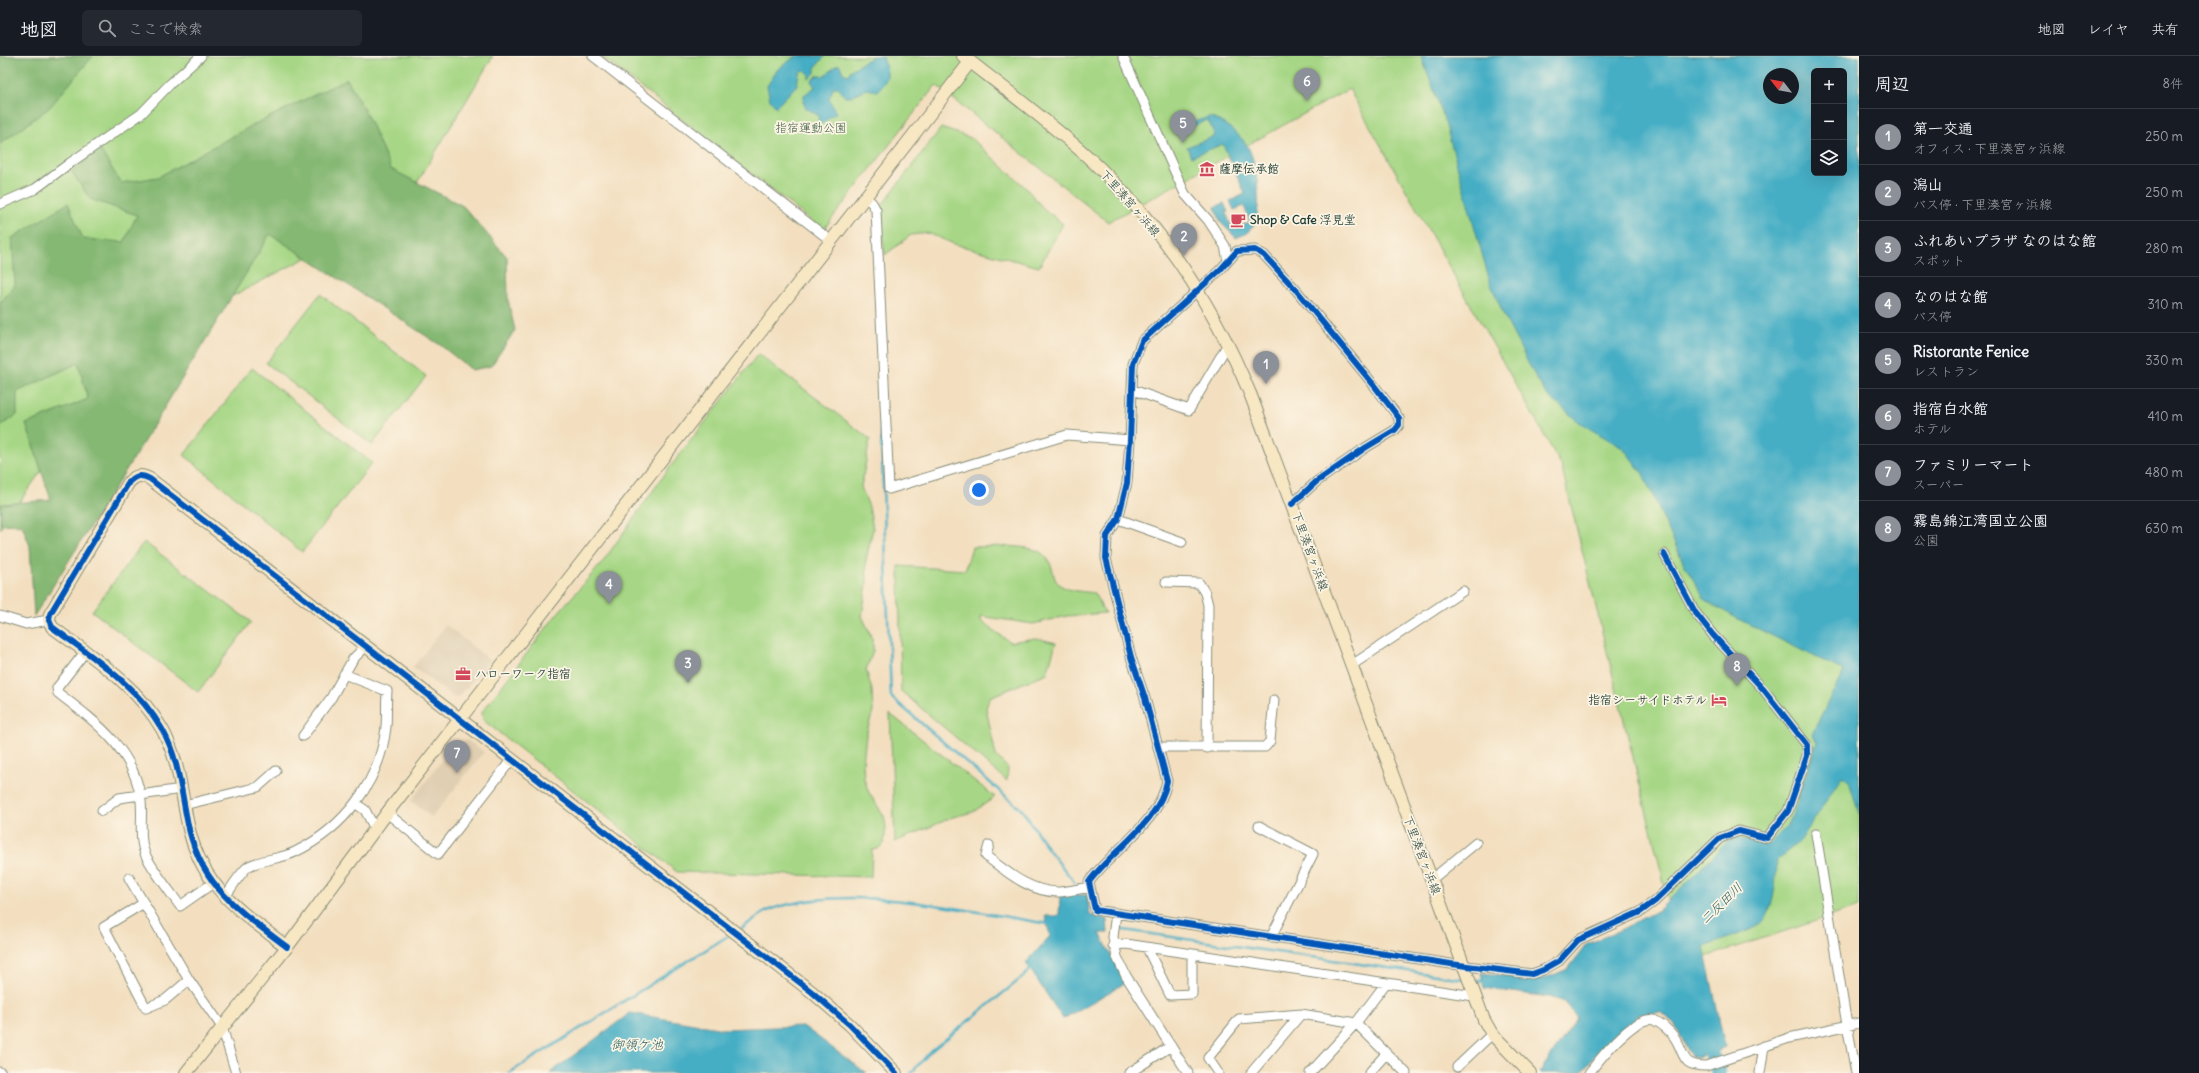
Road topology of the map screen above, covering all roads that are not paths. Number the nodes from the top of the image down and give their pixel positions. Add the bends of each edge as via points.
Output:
1 (201, 56) edge
2 (593, 56) edge
3 (1123, 56) edge
4 (966, 59) edge
5 (864, 196) junction
6 (0, 204) edge
7 (830, 240) junction
8 (1228, 261) junction
9 (1197, 289) junction
10 (1228, 344) junction
11 (1133, 390) junction
12 (1130, 440) junction
13 (1292, 504) junction
14 (1118, 519) junction
15 (1182, 542) dead end
16 (1664, 554) dead end
17 (1166, 582) dead end
18 (1463, 591) dead end
19 (0, 616) edge
20 (49, 620) junction
21 (366, 646) junction
22 (85, 652) junction
23 (1352, 665) junction
24 (344, 674) junction
25 (1274, 700) dead end
26 (461, 719) junction
27 (303, 736) dead end
28 (1159, 747) junction
29 (1207, 748) junction
30 (512, 759) junction
31 (276, 771) dead end
32 (182, 789) junction
33 (140, 795) junction
34 (356, 804) junction
35 (184, 805) junction
36 (102, 811) dead end
37 (387, 813) junction
38 (1259, 826) dead end
39 (375, 829) junction
40 (1816, 834) dead end
41 (1476, 843) dead end
42 (989, 845) dead end
43 (130, 878) dead end
44 (1431, 880) junction
45 (213, 883) junction
46 (1090, 887) junction
47 (225, 898) junction
48 (144, 903) junction
49 (1115, 915) junction
50 (1271, 937) junction
51 (1113, 941) junction
52 (286, 947) junction
53 (1147, 948) junction
54 (1192, 954) junction
55 (1464, 966) junction
56 (189, 980) junction
57 (1386, 983) junction
58 (1474, 996) junction
59 (1301, 1014) junction
60 (1356, 1023) junction
61 (1859, 1023) edge
62 (1847, 1025) junction
63 (222, 1027) junction
64 (1492, 1034) junction
65 (1171, 1046) junction
66 (1764, 1046) junction
67 (1386, 1054) junction
68 (1457, 1067) dead end
69 (1707, 1069) edge
70 (1129, 1072) edge
71 (1528, 1072) edge
72 (186, 1073) edge
73 (236, 1073) edge
74 (896, 1073) edge
75 (1188, 1073) edge
76 (1218, 1073) edge
77 (1251, 1073) edge
78 (1310, 1073) edge
79 (1369, 1073) edge
80 (1406, 1073) edge
81 (1589, 1073) edge
82 (1760, 1073) edge
83 (1856, 1073) edge

1 - 6 street via 140,114 36,189
2 - 7 street
3 - 8 street via 1185,194 1208,220 1225,246
4 - 5 street
4 - 9 street, 下里湊宮ヶ浜線 via 1065,137 1111,180 1155,230
5 - 7 street
5 - 12 street via 872,202 876,210 889,489 1067,435
7 - 26 street
8 - 9 street
8 - 13 street via 1237,251 1251,249 1260,252 1301,297 1399,418 1399,426 1395,430 1316,482
9 - 10 street, 下里湊宮ヶ浜線
9 - 11 street via 1142,341 1133,364
10 - 11 street via 1189,410
10 - 13 street, 下里湊宮ヶ浜線 via 1251,396
11 - 12 street
12 - 14 street via 1127,483
13 - 23 street, 下里湊宮ヶ浜線
14 - 15 street
14 - 28 street via 1107,536 1106,558 1131,657
16 - 55 street via 1695,612 1764,690 1807,745 1806,756 1788,811 1767,838 1739,831 1720,838 1655,901 1640,912 1578,940 1559,961 1543,970 1532,974
17 - 29 street via 1199,583 1208,605
18 - 23 street
19 - 20 street via 26,624
20 - 21 street via 50,614 129,482 134,477 141,476 150,479
20 - 22 street via 52,626
21 - 24 street via 353,659
21 - 26 street
22 - 32 street via 130,687 153,714 172,749
22 - 33 street via 57,688 58,693 113,738 131,767
23 - 44 street, 下里湊宮ヶ浜線
24 - 27 street via 331,698
24 - 34 street via 387,691 386,728 378,760 368,786
25 - 29 street via 1270,742 1265,747
26 - 30 street
26 - 37 street
28 - 29 street
28 - 46 street via 1167,781 1160,803 1127,843 1098,870 1089,882
30 - 37 street via 438,854
30 - 74 street via 832,1008
31 - 35 street via 258,787
32 - 33 street
32 - 35 street
33 - 36 street via 119,798
33 - 45 street via 145,855 180,906
34 - 39 street via 365,810
34 - 47 street via 316,842 289,855 248,867
35 - 45 street via 197,856
37 - 39 street
38 - 50 street via 1314,854
39 - 52 street
40 - 62 street
41 - 44 street
42 - 46 street via 986,856 1017,879 1034,887 1059,892
43 - 48 street
44 - 55 street, 下里湊宮ヶ浜線
45 - 47 street
46 - 49 street via 1095,910
47 - 52 street
48 - 56 street
48 - 56 street via 104,927 146,1008 165,1000
49 - 50 street
49 - 51 street
50 - 55 street
51 - 53 street
51 - 65 street via 1126,976
52 - 63 street
53 - 54 street
53 - 54 street via 1170,995 1192,994
54 - 57 street
55 - 58 street, 下里湊宮ヶ浜線
56 - 63 street
57 - 58 street
57 - 60 street
58 - 64 street, 下里湊宮ヶ浜線
59 - 60 street
59 - 76 street via 1239,1019 1208,1058
59 - 77 street
60 - 67 street
60 - 78 street
61 - 62 street
62 - 66 street
62 - 83 street
63 - 72 street
63 - 73 street
64 - 68 street
64 - 71 street, 下里湊宮ヶ浜線
65 - 70 street
65 - 75 street
66 - 69 street
66 - 82 street
67 - 79 street
67 - 80 street
69 - 81 street via 1686,1062 1675,1038 1654,1020 1649,1020 1622,1035

